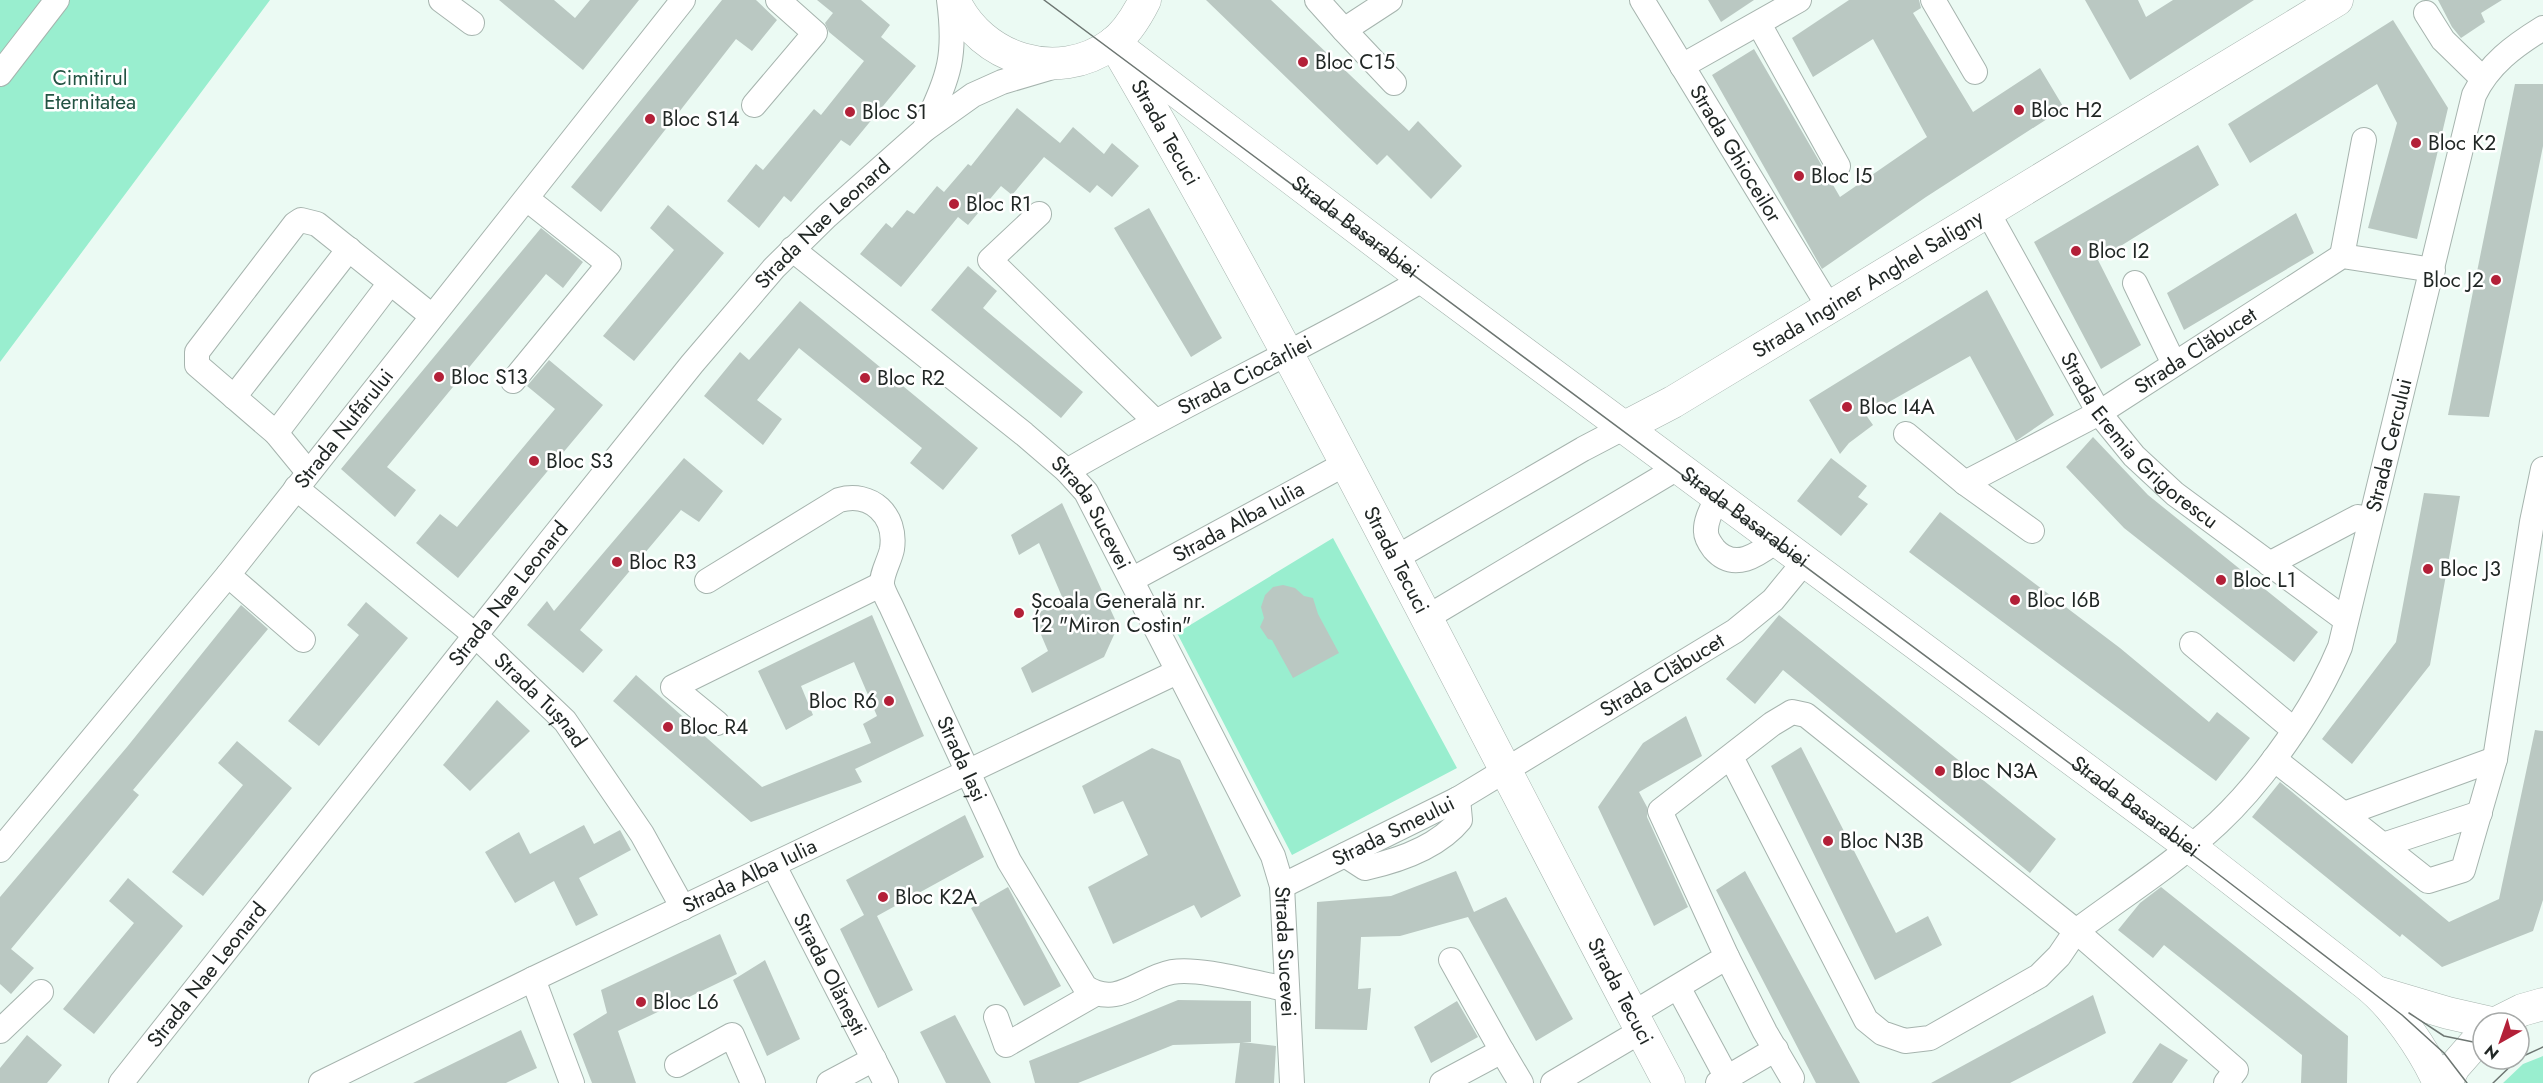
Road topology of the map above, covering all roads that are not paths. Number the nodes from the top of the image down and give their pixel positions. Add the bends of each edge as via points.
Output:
1 (57, 0) edge
2 (441, 0) edge
3 (682, 0) edge
4 (778, 0) edge
5 (951, 0) edge
6 (1145, 0) edge
7 (1317, 0) edge
8 (1390, 0) edge
9 (1642, 0) edge
10 (1799, 0) edge
11 (1933, 0) edge
12 (2337, 0) edge
13 (2426, 13) dead end
14 (472, 23) dead end
15 (1759, 24) junction
16 (2543, 28) edge
17 (1344, 30) junction
18 (1113, 43) junction
19 (1069, 62) junction
20 (1682, 66) junction
21 (2, 67) edge
22 (1975, 72) dead end
23 (2482, 78) junction
24 (1394, 83) dead end
25 (754, 105) dead end
26 (924, 130) junction
27 (2364, 140) dead end
28 (1838, 166) dead end
29 (527, 199) junction
30 (1987, 211) junction
31 (1039, 214) dead end
32 (349, 249) junction
33 (792, 249) junction
34 (2342, 256) junction
35 (2433, 270) junction
36 (1424, 279) junction
37 (390, 282) junction
38 (2135, 283) dead end
39 (1828, 307) junction
40 (432, 316) junction
41 (1288, 353) junction
42 (2174, 364) junction
43 (513, 381) dead end
44 (234, 397) junction
45 (2099, 413) junction
46 (1154, 420) junction
47 (1625, 427) junction
48 (276, 433) junction
49 (1906, 434) dead end
50 (1345, 464) junction
51 (1679, 467) junction
52 (2543, 470) edge
53 (1067, 471) junction
54 (302, 480) junction
55 (1965, 483) junction
56 (1718, 496) junction
57 (2358, 517) dead end
58 (2032, 531) dead end
59 (1776, 540) junction
60 (1394, 559) junction
61 (1804, 561) junction
62 (2269, 564) junction
63 (228, 574) junction
64 (1133, 579) junction
65 (707, 581) dead end
66 (882, 584) junction
67 (1426, 618) junction
68 (2346, 620) junction
69 (475, 635) junction
70 (303, 640) dead end
71 (2192, 644) dead end
72 (1177, 672) junction
73 (717, 723) dead end
74 (2294, 730) junction
75 (1731, 757) junction
76 (2274, 759) junction
77 (2495, 759) junction
78 (966, 771) junction
79 (1504, 771) junction
80 (2480, 813) junction
81 (2344, 814) junction
82 (2383, 845) junction
83 (2189, 846) junction
84 (0, 850) edge
85 (774, 866) junction
86 (1282, 886) junction
87 (683, 908) junction
88 (2076, 931) junction
89 (1727, 957) junction
90 (1451, 960) dead end
91 (533, 979) junction
92 (1678, 987) junction
93 (1287, 989) junction
94 (41, 992) dead end
95 (2377, 992) junction
96 (1095, 994) junction
97 (996, 1017) dead end
98 (2471, 1018) edge
99 (1636, 1023) junction
100 (0, 1031) edge
101 (2471, 1048) edge
102 (1776, 1049) junction
103 (1502, 1051) junction
104 (874, 1059) junction
105 (677, 1065) dead end
106 (1792, 1078) dead end
107 (2238, 1079) edge
108 (1723, 1080) edge
109 (331, 1081) edge
110 (121, 1083) edge
111 (572, 1083) edge
112 (753, 1083) edge
113 (829, 1083) edge
114 (886, 1083) edge
115 (1292, 1083) edge
116 (1442, 1083) edge
117 (1521, 1083) edge
118 (1553, 1083) edge
119 (1668, 1083) edge
120 (2439, 1083) edge
121 (2446, 1083) edge

1 - 21 street
2 - 14 street
3 - 29 street, Strada Nufărului
4 - 25 street via 814,33
5 - 19 main road via 981,39 1008,56 1038,63
5 - 26 street, Strada Nae Leonard via 952,56
6 - 18 main road via 1134,20
7 - 17 street
8 - 17 street
9 - 20 street, Strada Ghioceilor
10 - 15 street
11 - 22 street
12 - 30 main road, Strada Inginer Anghel Saligny
13 - 23 street via 2443,40
15 - 20 street
15 - 28 street
16 - 23 street, Strada Cercului via 2504,56
17 - 24 street
18 - 19 main road
18 - 36 main road, Strada Basarabiei
18 - 41 main road, Strada Tecuci via 1184,161
19 - 26 street, Strada Nae Leonard via 973,95
20 - 39 street, Strada Ghioceilor
23 - 35 street, Strada Cercului via 2464,131
26 - 33 street, Strada Nae Leonard
27 - 34 street
29 - 40 street, Strada Nufărului
29 - 43 street via 609,264
30 - 39 main road, Strada Inginer Anghel Saligny
30 - 45 street, Strada Eremia Grigorescu
31 - 46 street via 990,260
32 - 37 street
32 - 44 street
32 - 44 street, Strada Tușnad via 317,224 301,220 295,224 197,352 197,365
33 - 53 street, Strada Sucevei
33 - 69 street, Strada Nae Leonard via 685,373
34 - 35 street
34 - 42 street, Strada Clăbucet
35 - 68 street, Strada Cercului
36 - 41 street, Strada Ciocârliei
36 - 47 main road, Strada Basarabiei
37 - 40 street
37 - 48 street
38 - 42 street
39 - 47 main road, Strada Inginer Anghel Saligny via 1674,402
40 - 54 street, Strada Nufărului
41 - 46 street, Strada Ciocârliei
41 - 50 main road, Strada Tecuci
42 - 45 street, Strada Clăbucet
44 - 48 street, Strada Tușnad
45 - 55 street, Strada Clăbucet
45 - 62 street, Strada Eremia Grigorescu via 2134,456 2175,495
46 - 53 street, Strada Ciocârliei
47 - 51 main road, Strada Basarabiei
47 - 60 street, Strada Inginer Anghel Saligny
48 - 54 street, Strada Tușnad
49 - 55 street
50 - 60 main road, Strada Tecuci
50 - 64 street, Strada Alba Iulia
51 - 56 main road, Strada Basarabiei
51 - 67 street
52 - 77 street
53 - 64 street, Strada Sucevei via 1086,492
54 - 63 street, Strada Nufărului
54 - 69 street, Strada Tușnad
55 - 58 street
56 - 59 main road, Strada Basarabiei
56 - 59 street via 1706,532 1719,554 1743,561
57 - 62 street
59 - 61 main road, Strada Basarabiei
60 - 67 main road, Strada Tecuci
61 - 79 street, Strada Clăbucet via 1773,600 1735,631
61 - 83 main road, Strada Basarabiei
62 - 68 street, Strada Eremia Grigorescu
63 - 70 street
63 - 84 street, Strada Nufărului
64 - 72 street, Strada Sucevei
65 - 66 street via 798,523 854,496 878,506 890,526 892,547
66 - 73 street via 673,687
66 - 78 street, Strada Iași
67 - 79 main road, Strada Tecuci
68 - 74 street, Strada Cercului via 2329,674
69 - 87 street, Strada Tușnad via 565,721 642,834
69 - 110 street, Strada Nae Leonard
71 - 74 street
72 - 78 street, Strada Alba Iulia
72 - 86 street, Strada Sucevei via 1273,856
74 - 76 street, Strada Cercului
75 - 88 street via 1792,712 1806,715
75 - 88 street, Strada Cercului via 1866,1020 1882,1033 1905,1041 1930,1038 2039,976
75 - 89 street via 1660,811
76 - 81 street
76 - 83 street, Strada Cercului via 2218,823
77 - 80 street
77 - 81 street
78 - 85 street, Strada Alba Iulia
78 - 96 street, Strada Iași via 1009,861 1085,987
79 - 86 street, Strada Smeului via 1458,799
79 - 99 main road, Strada Tecuci
80 - 82 street
80 - 82 street via 2463,870 2428,881
81 - 82 street
83 - 88 street, Strada Cercului
83 - 95 main road, Strada Basarabiei
85 - 87 street, Strada Alba Iulia
85 - 104 street, Strada Olănești
86 - 93 street, Strada Sucevei
87 - 91 street, Strada Alba Iulia
88 - 107 street
89 - 92 street
89 - 102 street
90 - 103 street
91 - 109 street, Strada Alba Iulia
91 - 111 street
92 - 99 street
92 - 108 street
93 - 96 street via 1172,972 1120,994
93 - 115 street, Strada Sucevei
94 - 100 street
95 - 98 main road, Strada Basarabiei
95 - 120 main road, Strada Basarabiei via 2431,1065
96 - 97 street via 1006,1045
99 - 118 street
99 - 119 main road, Strada Tecuci
101 - 121 main road
102 - 106 street
102 - 108 street
103 - 116 street
103 - 117 street
104 - 113 street
104 - 114 street, Strada Olănești
105 - 112 street via 732,1035

